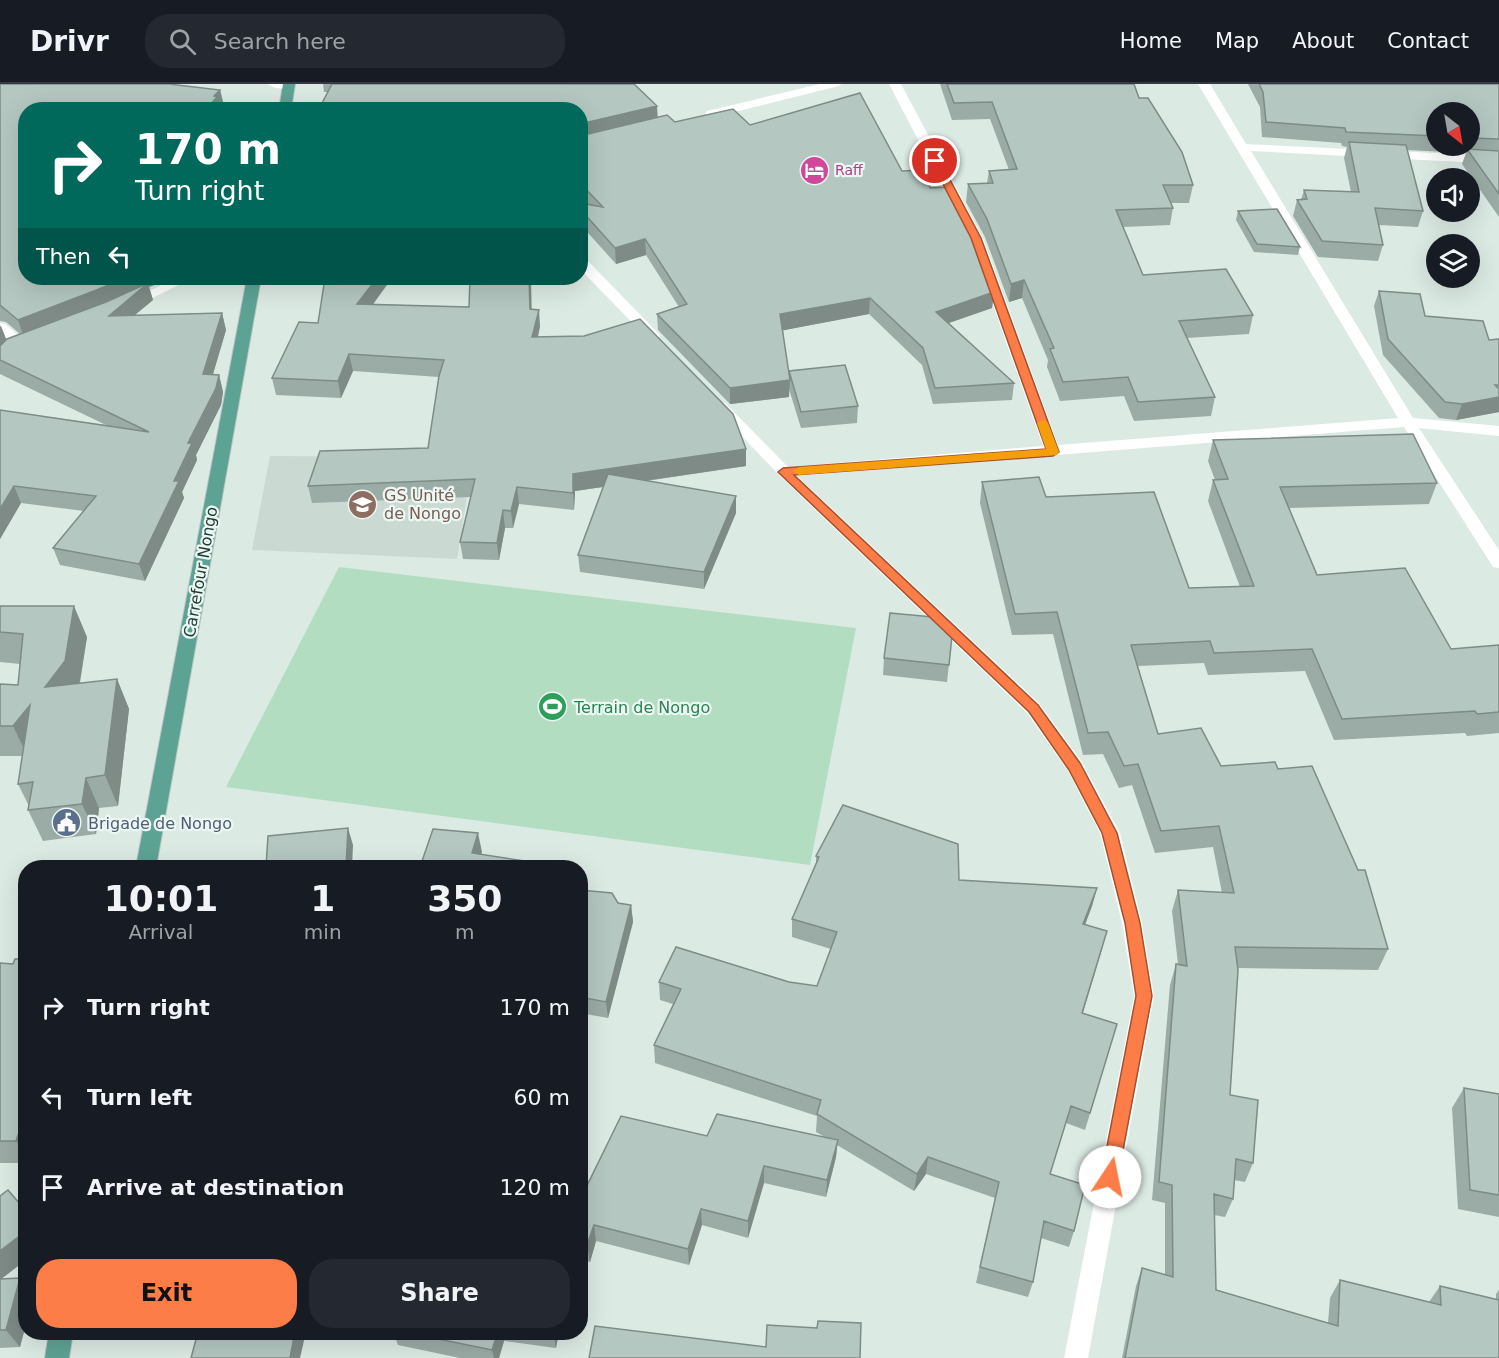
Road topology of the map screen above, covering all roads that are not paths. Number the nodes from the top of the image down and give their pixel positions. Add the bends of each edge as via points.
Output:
1 (274, 84) edge
2 (835, 84) edge
3 (895, 84) edge
4 (1204, 84) edge
5 (288, 85) edge
6 (286, 102) edge
7 (696, 118) edge
8 (1242, 147) junction
9 (1499, 160) edge
10 (588, 269) edge
11 (170, 285) edge
12 (253, 285) edge
13 (117, 309) edge
14 (0, 327) edge
15 (21, 345) edge
16 (662, 345) edge
17 (710, 396) edge
18 (1408, 423) junction
19 (1499, 431) edge
20 (1053, 452) junction
21 (783, 472) junction
22 (1499, 563) edge
23 (147, 860) edge
24 (60, 1340) edge
25 (57, 1358) edge
26 (1076, 1358) edge

1 - 5 street
2 - 7 street
3 - 20 street via 976,238
4 - 8 street
5 - 6 main road
8 - 9 street
8 - 18 street
10 - 16 street
11 - 13 street
12 - 23 main road, Carrefour Nongo
14 - 15 street
17 - 21 street
18 - 19 street
18 - 20 street
18 - 22 street
20 - 21 street
21 - 26 street via 1033,708 1075,767 1110,833 1132,923 1144,996
24 - 25 main road

